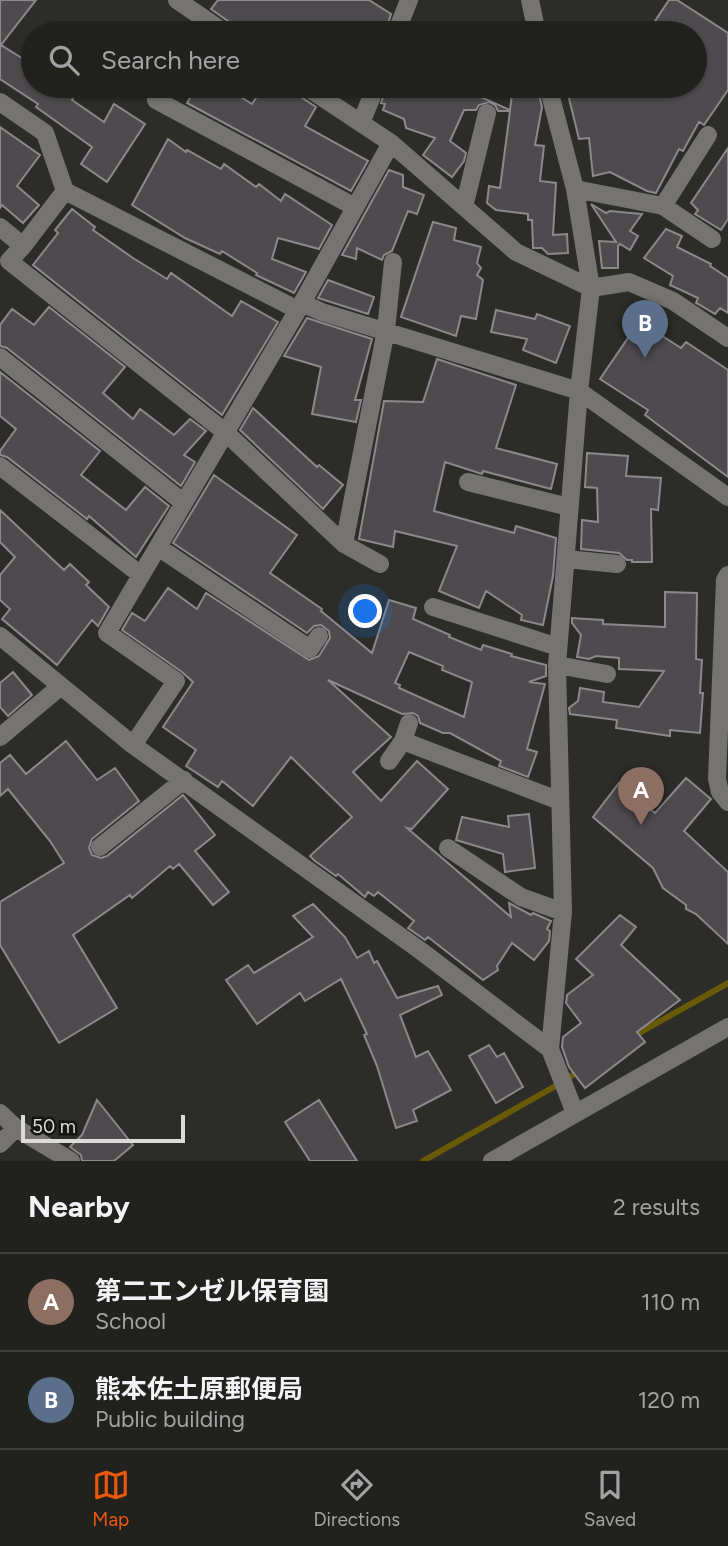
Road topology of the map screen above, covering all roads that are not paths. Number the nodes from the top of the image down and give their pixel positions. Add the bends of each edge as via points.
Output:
1 (177, 0) edge
2 (409, 0) edge
3 (530, 0) edge
4 (536, 0) edge
5 (208, 21) edge
6 (401, 21) edge
7 (534, 21) edge
8 (322, 98) edge
9 (371, 98) edge
10 (551, 98) edge
11 (156, 100) dead end
12 (0, 102) edge
13 (487, 113) dead end
14 (361, 123) junction
15 (708, 135) dead end
16 (391, 143) junction
17 (575, 189) junction
18 (65, 191) junction
19 (663, 205) junction
20 (355, 207) junction
21 (464, 207) junction
22 (0, 227) edge
23 (712, 239) dead end
24 (23, 246) junction
25 (393, 261) dead end
26 (4, 265) edge
27 (591, 288) junction
28 (300, 307) junction
29 (386, 330) junction
30 (728, 338) edge
31 (0, 357) edge
32 (579, 391) junction
33 (225, 432) junction
34 (0, 466) edge
35 (468, 482) dead end
36 (728, 497) edge
37 (184, 503) junction
38 (569, 507) junction
39 (344, 544) junction
40 (158, 547) junction
41 (566, 559) junction
42 (380, 564) dead end
43 (617, 564) dead end
44 (141, 575) junction
45 (728, 575) edge
46 (433, 607) dead end
47 (0, 635) edge
48 (319, 636) dead end
49 (557, 656) junction
50 (607, 674) dead end
51 (61, 686) junction
52 (409, 723) dead end
53 (0, 737) edge
54 (404, 741) junction
55 (133, 745) junction
56 (389, 761) dead end
57 (184, 780) junction
58 (560, 801) junction
59 (728, 802) edge
60 (100, 847) dead end
61 (448, 848) dead end
62 (563, 912) junction
63 (728, 1027) edge
64 (550, 1049) junction
65 (0, 1113) edge
66 (575, 1113) junction
67 (16, 1128) junction
68 (0, 1144) edge
69 (71, 1161) edge
70 (492, 1161) edge

1 - 5 street
2 - 6 street
3 - 4 street
3 - 7 street
8 - 14 street
9 - 14 street
10 - 17 street
11 - 20 street
12 - 18 street via 45,133
13 - 21 street
14 - 16 street
15 - 19 street
16 - 20 street
16 - 21 street
17 - 19 street
17 - 27 street
18 - 24 street
18 - 28 street
19 - 23 street
20 - 28 street
21 - 27 street via 516,253
22 - 24 street
24 - 26 street
25 - 29 street
26 - 33 street
27 - 30 street via 629,282 673,301
27 - 32 street
28 - 29 street
28 - 33 street
29 - 32 street
29 - 39 street
31 - 37 street
32 - 36 street
32 - 38 street
33 - 37 street
33 - 39 street
34 - 44 street
35 - 38 street
37 - 40 street
38 - 41 street
39 - 42 street
40 - 44 street
40 - 48 street via 310,649
41 - 43 street
41 - 49 street
44 - 55 street via 107,633 176,681
45 - 59 street via 717,779
46 - 49 street
47 - 51 street
49 - 50 street
49 - 58 street
51 - 53 street
51 - 55 street
52 - 54 street
54 - 56 street
54 - 58 street
55 - 57 street
57 - 60 street
57 - 64 street
58 - 62 street
61 - 62 street via 521,898
62 - 64 street
63 - 66 street
64 - 66 street
65 - 67 street
66 - 70 street
67 - 68 street
67 - 69 street

